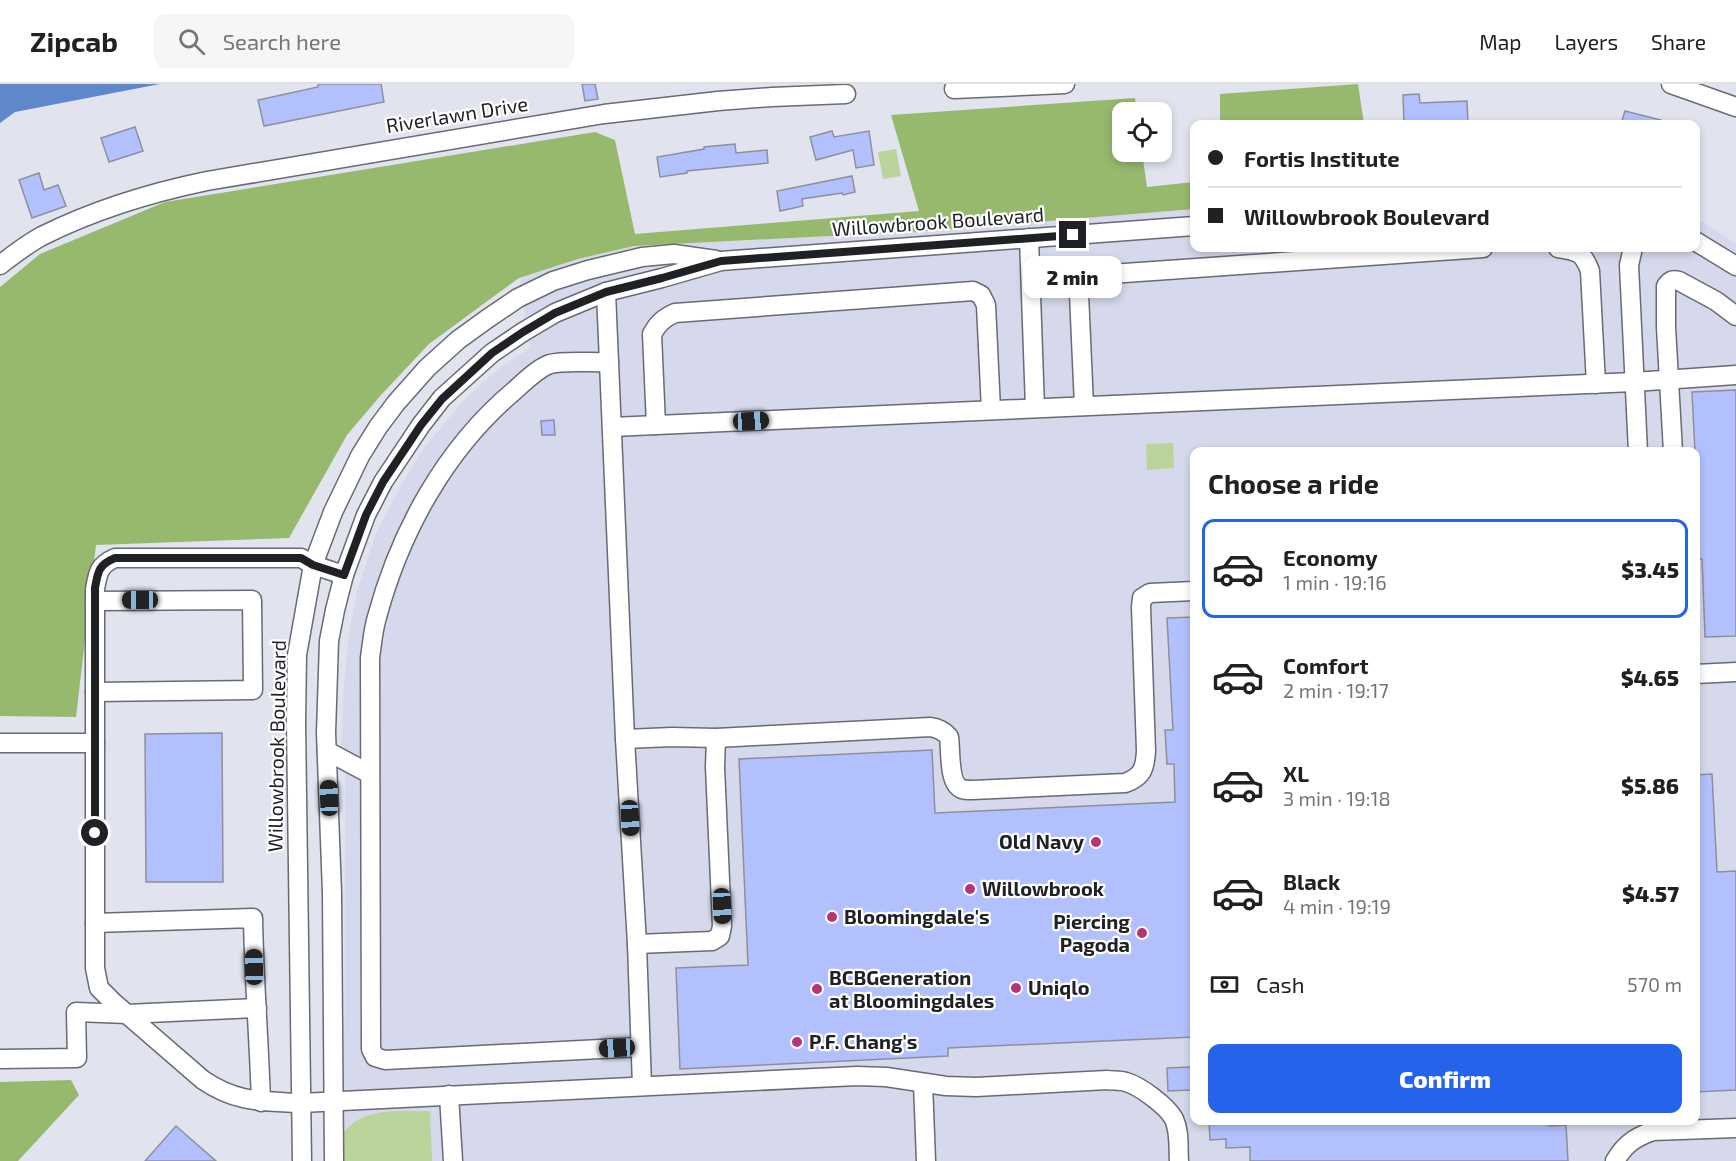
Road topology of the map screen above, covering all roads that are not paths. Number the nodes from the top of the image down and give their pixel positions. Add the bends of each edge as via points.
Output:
1 (1065, 84) edge
2 (1671, 84) edge
3 (954, 90) dead end
4 (846, 94) dead end
5 (1736, 107) edge
6 (1190, 226) edge
7 (1029, 238) junction
8 (1700, 244) edge
9 (1426, 252) edge
10 (1578, 252) edge
11 (1632, 252) edge
12 (721, 261) junction
13 (0, 265) edge
14 (1736, 266) edge
15 (606, 292) junction
16 (1736, 316) edge
17 (609, 362) junction
18 (1736, 375) edge
19 (1669, 380) junction
20 (1634, 382) junction
21 (1596, 384) junction
22 (1084, 406) junction
23 (1035, 408) junction
24 (991, 410) junction
25 (656, 425) junction
26 (612, 427) junction
27 (1638, 447) edge
28 (1673, 447) edge
29 (313, 565) junction
30 (344, 575) junction
31 (1190, 591) edge
32 (95, 601) junction
33 (1736, 672) edge
34 (1700, 674) edge
35 (95, 692) junction
36 (716, 738) junction
37 (625, 739) junction
38 (0, 743) edge
39 (95, 743) junction
40 (327, 751) junction
41 (370, 774) junction
42 (95, 923) junction
43 (637, 944) junction
44 (257, 1008) junction
45 (127, 1014) junction
46 (640, 1047) junction
47 (0, 1059) edge
48 (923, 1083) junction
49 (642, 1086) junction
50 (449, 1095) junction
51 (333, 1100) junction
52 (261, 1102) junction
53 (301, 1103) junction
54 (1736, 1128) edge
55 (302, 1161) edge
56 (334, 1161) edge
57 (453, 1161) edge
58 (926, 1161) edge
59 (1179, 1161) edge
60 (1615, 1161) edge

1 - 3 street
2 - 5 street
4 - 13 street, Riverlawn Drive via 739,99 604,114 207,181 115,205 41,237
6 - 7 street, Willowbrook Boulevard
7 - 12 street, Willowbrook Boulevard
7 - 23 street
8 - 14 street
9 - 22 street via 1096,275 1081,280 1078,294
10 - 21 street via 1590,271
11 - 20 street via 1629,264
12 - 15 street, Willowbrook Boulevard
12 - 29 street, Willowbrook Boulevard via 674,254 588,270 518,298 468,333 427,368 378,427 333,512
15 - 17 street
15 - 30 street, Willowbrook Boulevard via 555,313 523,332 492,353 442,399 383,482
16 - 19 street via 1679,280 1669,282 1665,292
17 - 26 street
17 - 41 street via 549,364 531,376 492,410 458,448 430,492 400,549 376,620 370,658
18 - 19 street
19 - 20 street
19 - 28 street
20 - 21 street
20 - 27 street
21 - 22 street
22 - 23 street
23 - 24 street
24 - 25 street
24 - 25 street via 986,305 981,295 973,291 675,313 656,325 652,334
25 - 26 street
26 - 37 street
29 - 30 street
29 - 32 street via 301,558 115,558 105,563 97,575
29 - 53 street, Willowbrook Boulevard via 297,655
30 - 40 street, Willowbrook Boulevard via 329,640
31 - 36 street via 1150,593 1142,598 1146,751 1142,772 1135,780 962,789 953,778 949,737 930,727
32 - 35 street
32 - 35 street via 252,600 253,644 253,690
33 - 34 street
35 - 39 street
36 - 37 street
36 - 43 street via 723,926 720,936 712,941
37 - 43 street
38 - 39 street
39 - 42 street
40 - 41 street
40 - 51 street, Willowbrook Boulevard
41 - 46 street via 371,1049 375,1057 385,1060
42 - 44 street via 253,918
42 - 45 street via 99,988
43 - 46 street
44 - 45 street
44 - 52 street
45 - 47 street via 76,1012 77,1058
45 - 52 street via 210,1085 237,1098
46 - 49 street
48 - 49 street via 857,1076
48 - 58 street
48 - 59 street via 993,1087 1124,1082 1137,1086 1168,1110 1178,1133
49 - 50 street
50 - 51 street
50 - 57 street
51 - 53 street
51 - 56 street, Willowbrook Boulevard
52 - 53 street
53 - 55 street, Willowbrook Boulevard
54 - 60 street via 1653,1131 1629,1142

